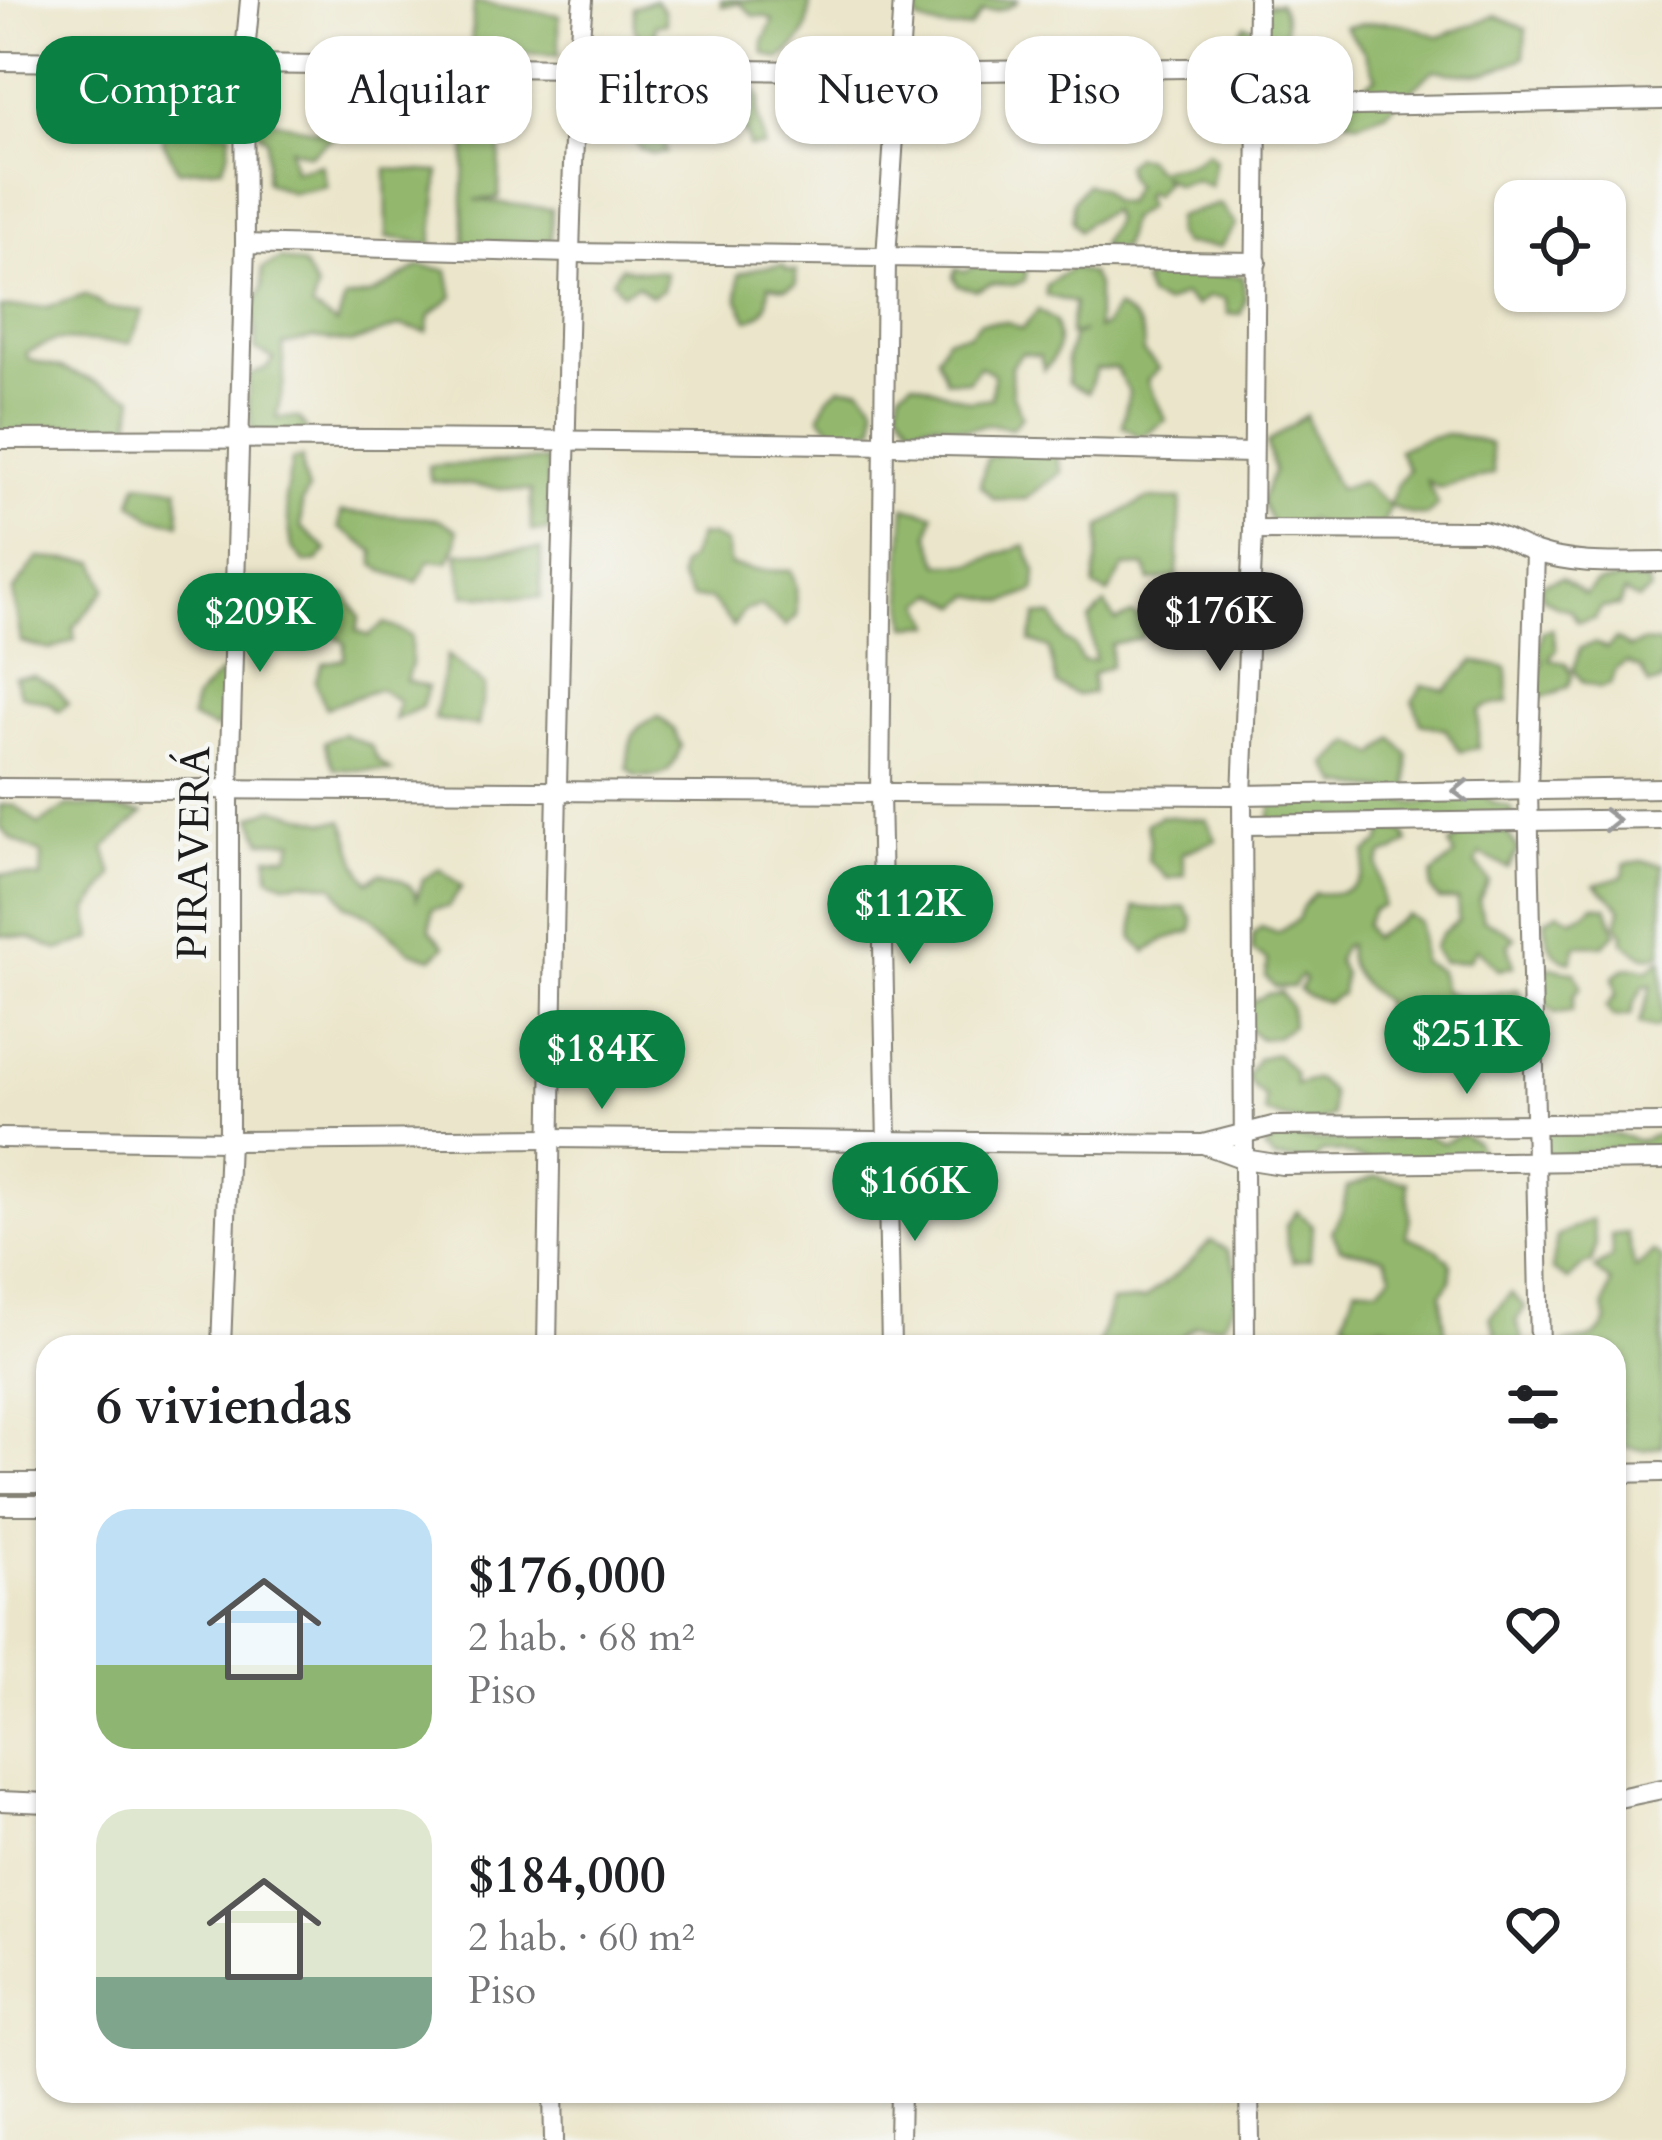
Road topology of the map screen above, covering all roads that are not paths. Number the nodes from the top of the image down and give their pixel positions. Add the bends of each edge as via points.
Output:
1 (250, 0) edge
2 (583, 0) edge
3 (903, 0) edge
4 (1258, 0) edge
5 (247, 36) edge
6 (580, 36) edge
7 (901, 36) edge
8 (1258, 36) edge
9 (0, 61) edge
10 (36, 61) edge
11 (281, 63) edge
12 (556, 66) edge
13 (1187, 68) edge
14 (981, 71) edge
15 (1662, 100) edge
16 (1353, 106) edge
17 (244, 144) edge
18 (575, 144) edge
19 (894, 144) edge
20 (1257, 144) edge
21 (245, 244) junction
22 (571, 253) junction
23 (886, 258) junction
24 (1257, 262) junction
25 (240, 438) junction
26 (0, 439) edge
27 (566, 440) junction
28 (884, 443) junction
29 (1253, 453) junction
30 (1252, 530) junction
31 (1534, 552) junction
32 (1662, 562) edge
33 (0, 788) edge
34 (1662, 788) edge
35 (1528, 790) junction
36 (229, 791) junction
37 (555, 793) junction
38 (880, 793) junction
39 (1242, 795) junction
40 (1662, 819) edge
41 (1530, 821) junction
42 (1242, 825) junction
43 (1662, 1123) edge
44 (1535, 1124) junction
45 (1244, 1133) junction
46 (0, 1138) edge
47 (550, 1138) junction
48 (229, 1141) junction
49 (886, 1143) junction
50 (1203, 1144) junction
51 (1244, 1159) junction
52 (1662, 1160) edge
53 (1536, 1162) junction
54 (221, 1335) edge
55 (547, 1335) edge
56 (891, 1335) edge
57 (1246, 1335) edge
58 (1540, 1335) edge
59 (1662, 1472) edge
60 (1626, 1473) edge
61 (0, 1483) edge
62 (36, 1483) edge
63 (0, 1505) edge
64 (36, 1505) edge
65 (1662, 1789) edge
66 (1626, 1796) edge
67 (0, 1802) edge
68 (36, 1803) edge
69 (553, 2103) edge
70 (900, 2103) edge
71 (1250, 2103) edge
72 (554, 2140) edge
73 (899, 2140) edge
74 (1250, 2140) edge

1 - 5 street, PIRAVERÁ
2 - 6 street
3 - 7 street
4 - 8 street
9 - 10 street
11 - 12 street
13 - 14 street
15 - 16 street
17 - 21 street, PIRAVERÁ
18 - 22 street
19 - 23 street
20 - 24 street
21 - 22 street
21 - 25 street, PIRAVERÁ
22 - 23 street
22 - 27 street
23 - 24 street
23 - 28 street
24 - 29 street
25 - 26 street
25 - 27 street
25 - 36 street, PIRAVERÁ
27 - 28 street
27 - 37 street
28 - 29 street
28 - 38 street
29 - 30 street
30 - 31 street via 1483,531
30 - 39 street
31 - 32 street via 1583,562
31 - 35 street
33 - 36 street
34 - 35 street
35 -> 39 street
35 - 41 street
36 - 37 street
36 - 48 street, PIRAVERÁ
37 - 38 street
37 - 47 street
38 - 39 street
38 - 49 street
39 - 42 street
41 -> 40 street
41 - 42 street
41 - 44 street
42 - 45 street
43 - 44 street
44 - 45 street via 1273,1126
44 - 53 street
45 - 50 street
45 - 51 street
46 - 48 street
47 - 48 street
47 - 49 street
47 - 55 street
48 - 54 street, PIRAVERÁ
49 - 50 street
49 - 56 street
50 - 51 street
51 - 53 street
51 - 57 street
52 - 53 street
53 - 58 street
59 - 60 street
61 - 62 street
63 - 64 street
65 - 66 street
67 - 68 street
69 - 72 street
70 - 73 street
71 - 74 street

